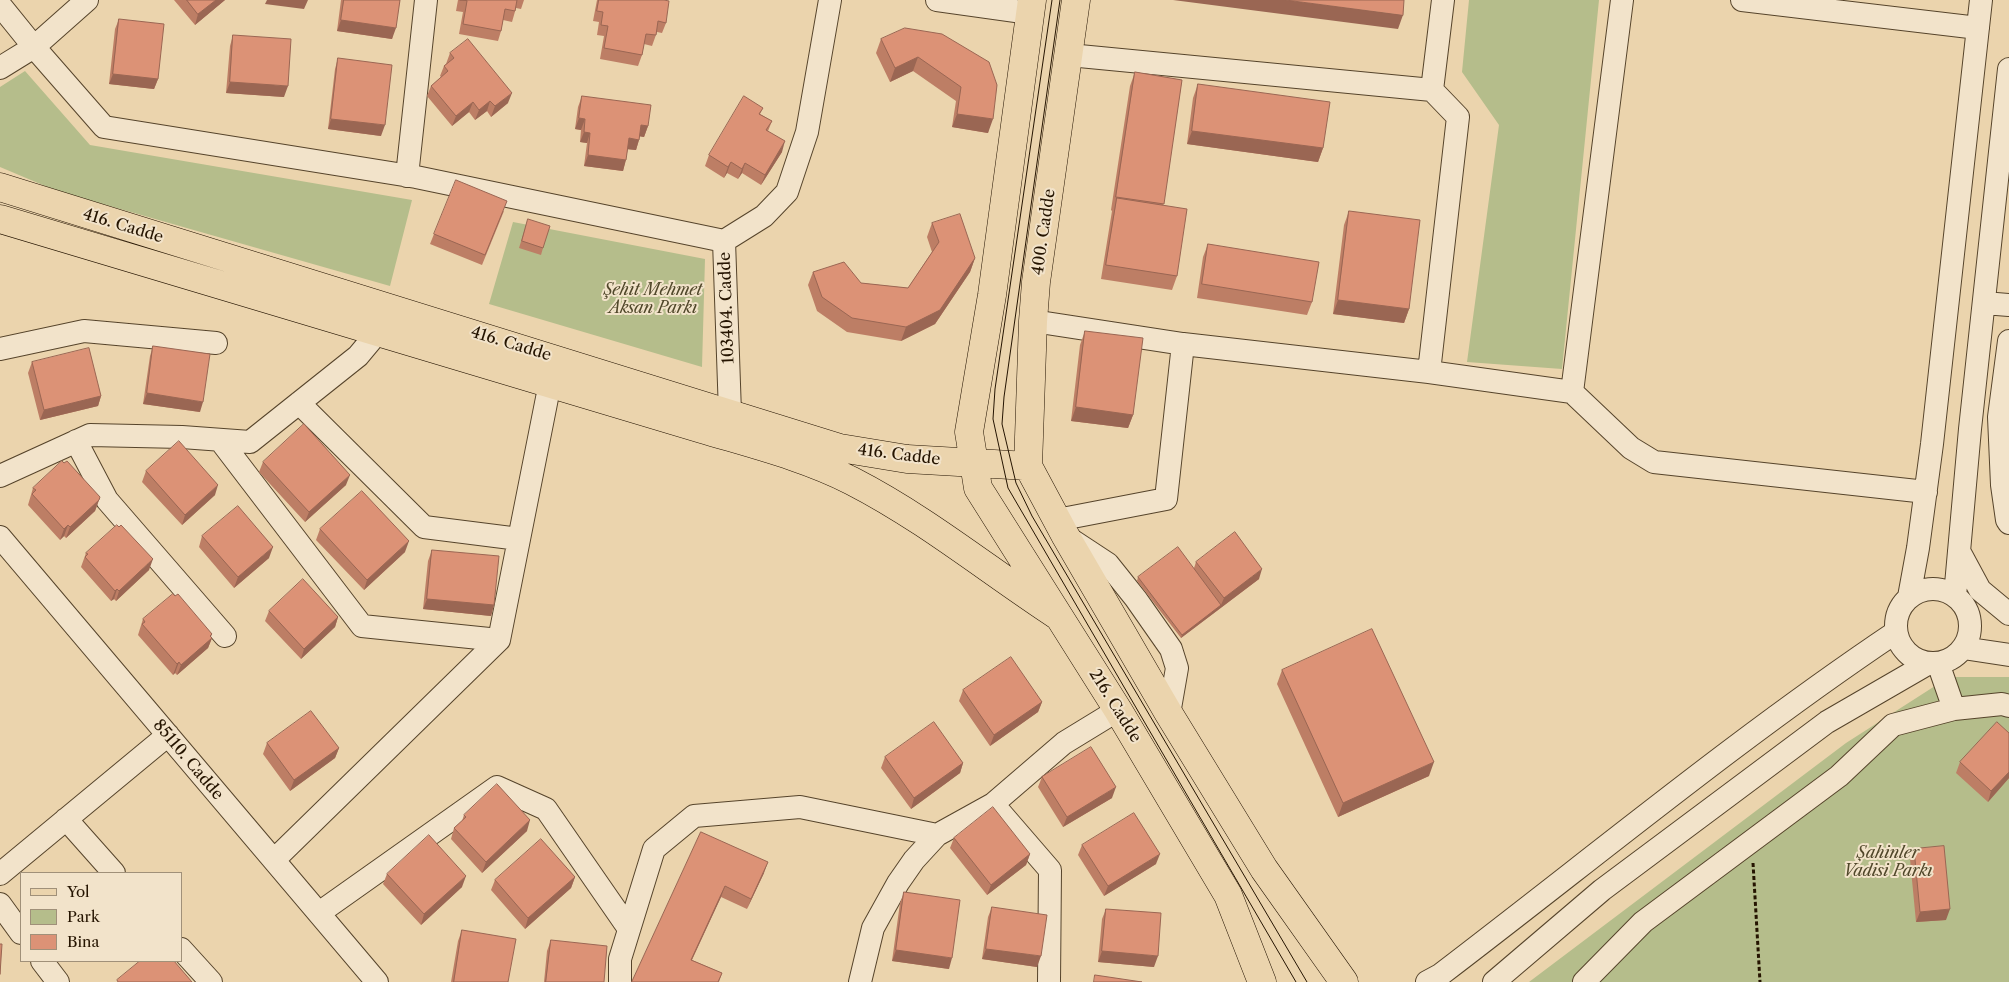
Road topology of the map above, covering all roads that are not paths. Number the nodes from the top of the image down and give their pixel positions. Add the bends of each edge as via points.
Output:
1 (87, 0) edge
2 (426, 0) edge
3 (830, 0) edge
4 (937, 0) edge
5 (1076, 0) edge
6 (1443, 0) edge
7 (1622, 0) edge
8 (1742, 0) edge
9 (1981, 0) edge
10 (0, 5) edge
11 (1031, 6) edge
12 (1978, 28) junction
13 (34, 47) junction
14 (1069, 55) junction
15 (0, 68) edge
16 (2009, 69) edge
17 (1432, 90) junction
18 (407, 176) junction
19 (0, 187) edge
20 (0, 218) edge
21 (724, 240) junction
22 (1984, 303) junction
23 (2009, 305) edge
24 (1033, 321) junction
25 (378, 332) junction
26 (2009, 341) edge
27 (216, 344) dead end
28 (1183, 344) junction
29 (0, 349) edge
30 (1429, 372) junction
31 (550, 383) junction
32 (1572, 392) junction
33 (299, 403) junction
34 (730, 413) junction
35 (970, 424) junction
36 (220, 440) junction
37 (76, 442) junction
38 (907, 459) junction
39 (974, 462) junction
40 (1028, 466) junction
41 (0, 476) edge
42 (1926, 492) junction
43 (2009, 524) edge
44 (1061, 528) junction
45 (0, 537) edge
46 (519, 538) junction
47 (1959, 551) junction
48 (1909, 597) junction
49 (1958, 599) junction
50 (2009, 614) edge
51 (1058, 616) junction
52 (1896, 632) junction
53 (225, 636) dead end
54 (499, 640) junction
55 (1963, 648) junction
56 (2009, 655) edge
57 (1933, 663) junction
58 (2009, 706) edge
59 (1954, 709) junction
60 (1118, 710) junction
61 (168, 735) junction
62 (993, 804) junction
63 (66, 819) junction
64 (937, 835) junction
65 (274, 860) junction
66 (113, 872) edge
67 (0, 874) edge
68 (1228, 895) junction
69 (0, 904) edge
70 (319, 913) junction
71 (629, 929) junction
72 (20, 931) edge
73 (182, 950) edge
74 (43, 962) edge
75 (1340, 981) edge
76 (58, 982) edge
77 (211, 982) edge
78 (377, 982) edge
79 (620, 982) edge
80 (860, 982) edge
81 (1049, 982) edge
82 (1262, 982) edge
83 (1280, 982) edge
84 (1427, 982) edge
85 (1494, 982) edge
86 (1584, 982) edge

1 - 13 street
2 - 18 street
3 - 21 street, 103404. Cadde via 808,132 787,192 764,216
4 - 11 street
5 - 14 main road, 400. Cadde
6 - 17 street
7 - 32 street
8 - 12 street
9 - 12 street
10 - 13 street
11 - 35 main road via 992,295
12 - 42 street
13 - 15 street
13 - 18 street via 104,126
14 - 17 street
14 - 24 main road, 400. Cadde
16 - 22 street
17 - 30 street via 1458,117
18 - 21 street
19 - 34 main road, 416. Cadde
20 - 25 main road
21 - 34 street, 103404. Cadde
22 - 23 street
22 - 47 street
24 - 28 street
24 - 40 main road, 400. Cadde
25 - 31 main road
25 - 33 street via 358,356
26 - 43 street via 1999,416 2002,485
27 - 29 street via 84,331
28 - 30 street
28 - 44 street via 1166,499
30 - 32 street
31 - 46 street
31 - 51 main road via 773,451 852,480 934,530
32 - 42 street via 1630,448 1654,462
33 - 36 street via 250,442
33 - 46 street via 424,526
34 - 38 main road, 416. Cadde via 840,448
35 - 38 main road via 939,451
35 - 39 main road, 216. Cadde
36 - 37 street via 182,436 90,435
36 - 54 street via 362,626
37 - 41 street
37 - 53 street via 107,500
38 - 39 main road, 416. Cadde
39 - 40 main road, 416. Cadde
39 - 51 main road, 216. Cadde via 978,488
40 - 44 main road
42 - 48 street
44 - 75 main road via 1169,714 1264,868
45 - 61 street, 85110. Cadde
46 - 54 street
47 - 49 street
47 - 50 street via 1980,590
48 - 49 street via 1927,589 1946,591
48 - 52 street via 1898,613
49 - 50 street
49 - 55 street via 1970,620
51 - 60 main road, 216. Cadde
52 - 57 street via 1904,650 1919,661
52 - 84 street via 1823,681 1532,906
54 - 65 street
55 - 56 street
55 - 57 street via 1948,660
57 - 59 street
57 - 85 street via 1820,728 1602,890
58 - 59 street
59 - 86 street via 1893,725 1839,776 1643,922
60 - 62 street via 1064,743
60 - 68 main road, 216. Cadde
61 - 63 street
61 - 65 street, 85110. Cadde
62 - 64 street
62 - 81 street via 1050,870
63 - 66 street
63 - 67 street
64 - 71 street via 800,807 694,816 654,849
64 - 80 street via 898,883 873,928
65 - 70 street, 85110. Cadde
68 - 82 main road, 216. Cadde
68 - 83 main road
69 - 72 street
70 - 71 street via 497,787 546,809
70 - 78 street, 85110. Cadde
71 - 79 street via 620,958
73 - 77 street
74 - 76 street

